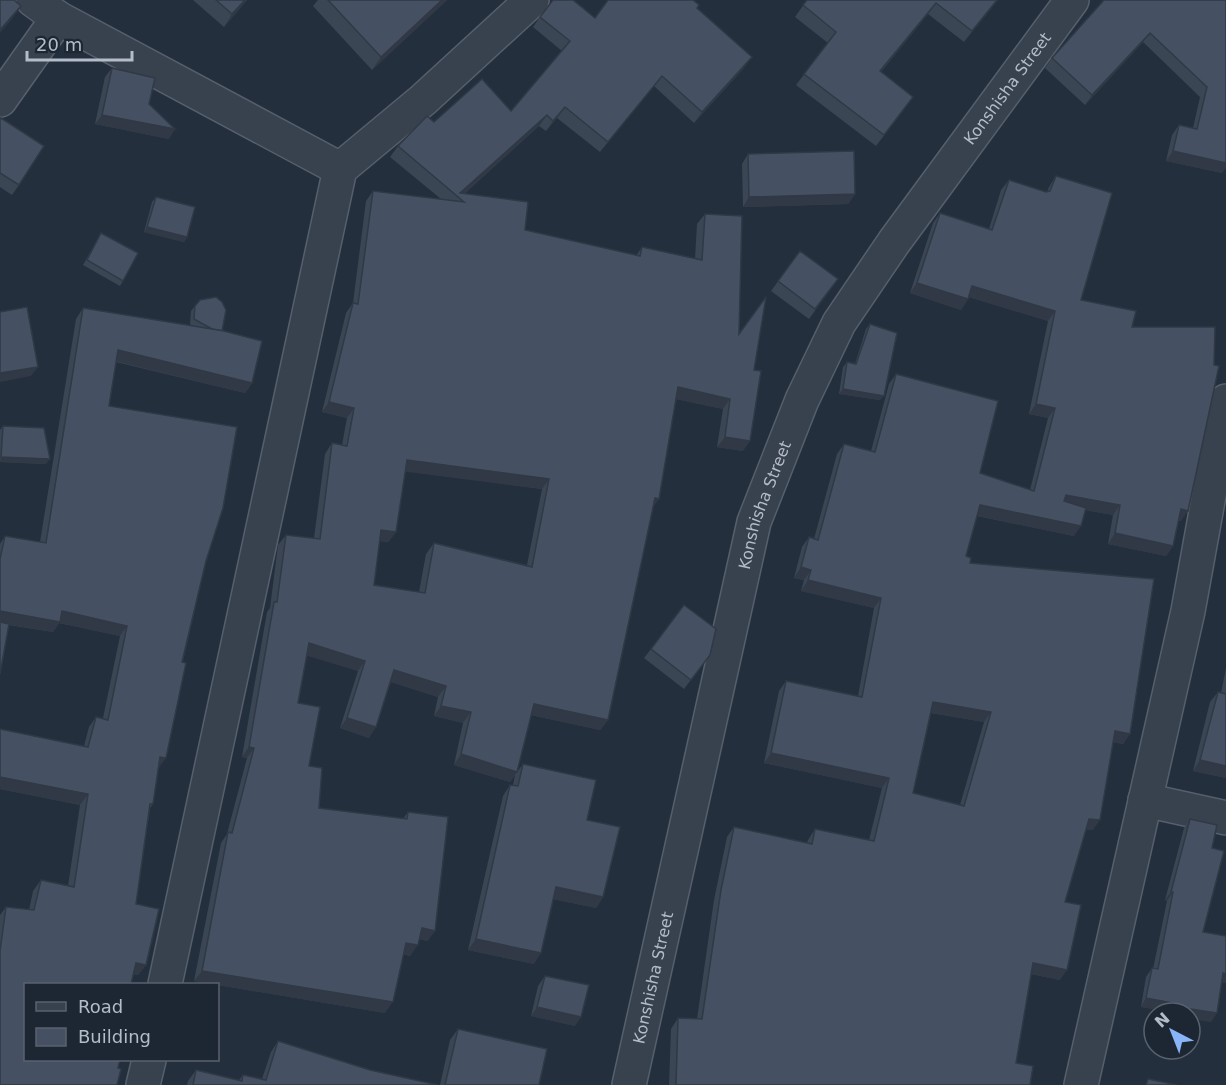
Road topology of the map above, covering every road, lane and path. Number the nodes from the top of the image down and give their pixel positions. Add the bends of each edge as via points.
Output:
1 (532, 0) edge
2 (1072, 0) edge
3 (45, 9) edge
4 (0, 100) edge
5 (340, 169) junction
6 (1226, 401) edge
7 (1145, 800) junction
8 (1226, 818) edge
9 (165, 983) edge
10 (149, 1061) edge
11 (143, 1085) edge
12 (629, 1085) edge
13 (1081, 1085) edge

1 - 5 street via 423,100
2 - 12 street, Konshisha Street via 839,323 802,400 754,522
3 - 4 street
3 - 5 street
5 - 9 street
6 - 7 street via 1188,611
7 - 8 street
7 - 13 street
10 - 11 street

